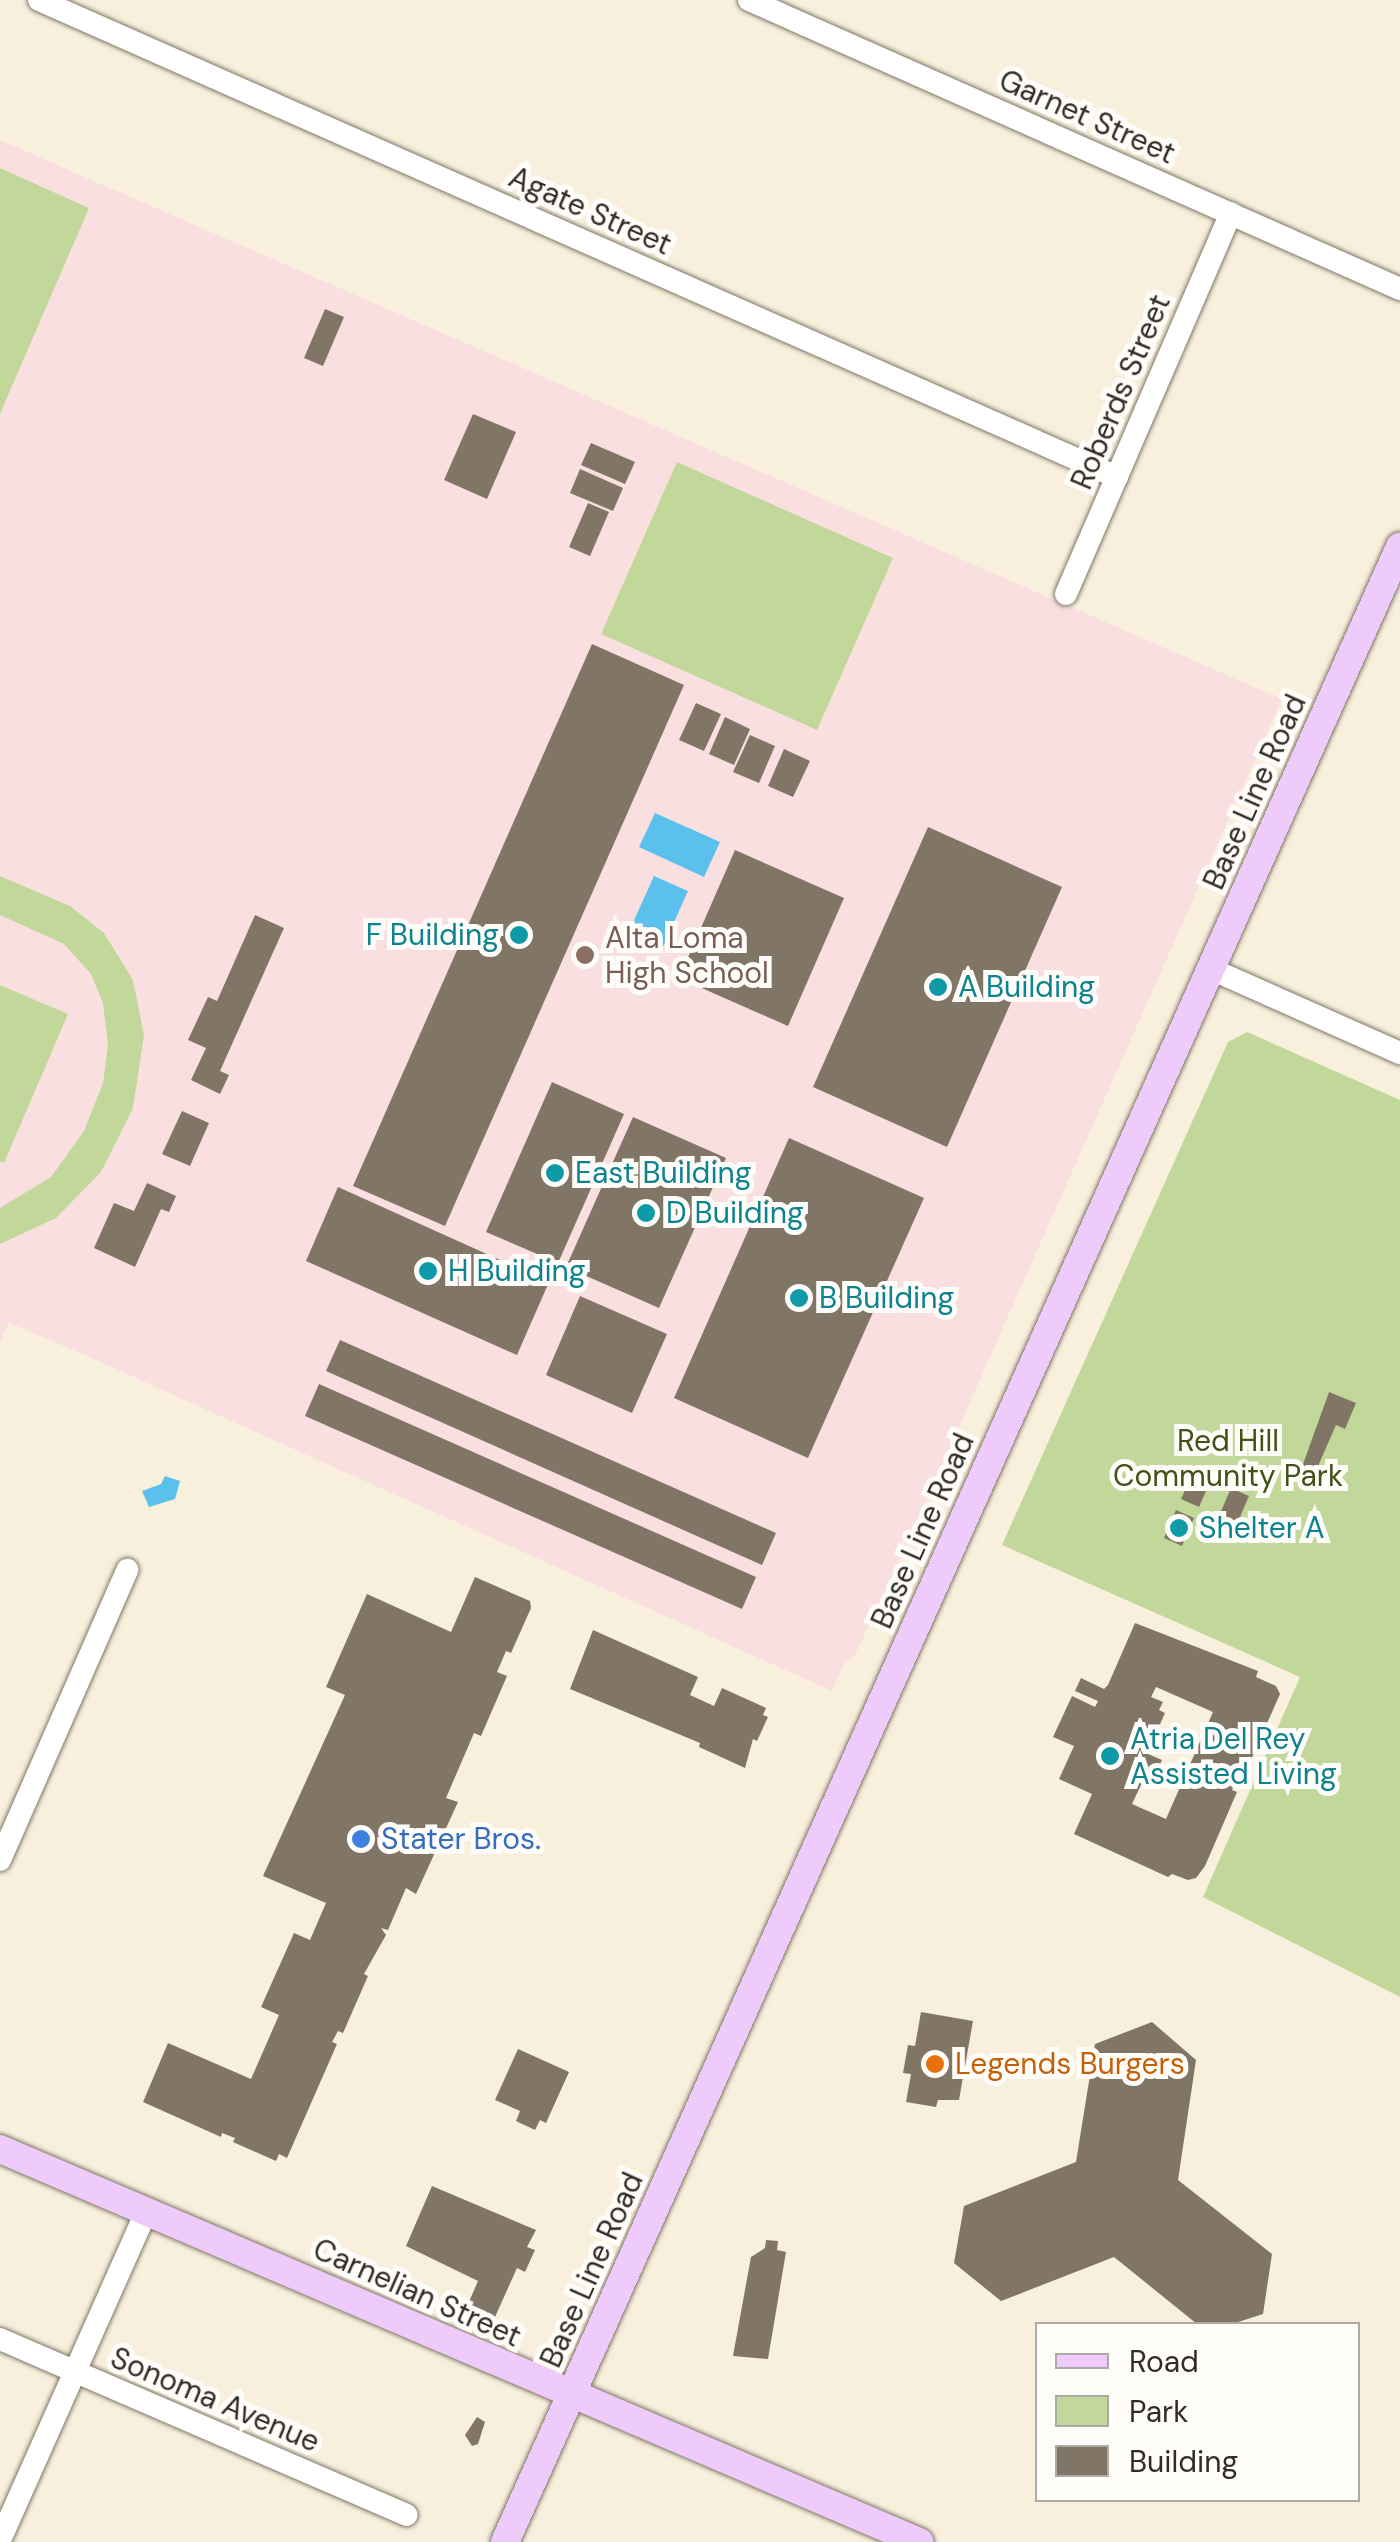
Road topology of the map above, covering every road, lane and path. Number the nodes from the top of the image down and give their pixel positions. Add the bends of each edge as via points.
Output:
1 (39, 0) edge
2 (749, 0) edge
3 (1231, 213) junction
4 (1400, 289) edge
5 (1117, 477) junction
6 (1400, 546) edge
7 (1066, 594) dead end
8 (1211, 969) junction
9 (1400, 1053) edge
10 (127, 1570) dead end
11 (0, 1860) edge
12 (0, 2149) edge
13 (146, 2210) junction
14 (0, 2340) edge
15 (73, 2372) junction
16 (571, 2396) junction
17 (406, 2515) dead end
18 (0, 2540) edge
19 (504, 2542) edge
20 (918, 2542) edge

1 - 5 street, Agate Street
2 - 3 street, Garnet Street
3 - 4 street, Garnet Street
3 - 5 street, Roberds Street
5 - 7 street, Roberds Street
6 - 8 main road, Base Line Road
8 - 9 street
8 - 16 main road, Base Line Road
10 - 11 street
12 - 13 main road, Carnelian Street
13 - 15 street
13 - 16 main road, Carnelian Street
14 - 15 street, Sonoma Avenue
15 - 17 street, Sonoma Avenue
15 - 18 street
16 - 19 main road, Base Line Road
16 - 20 main road, Carnelian Street

